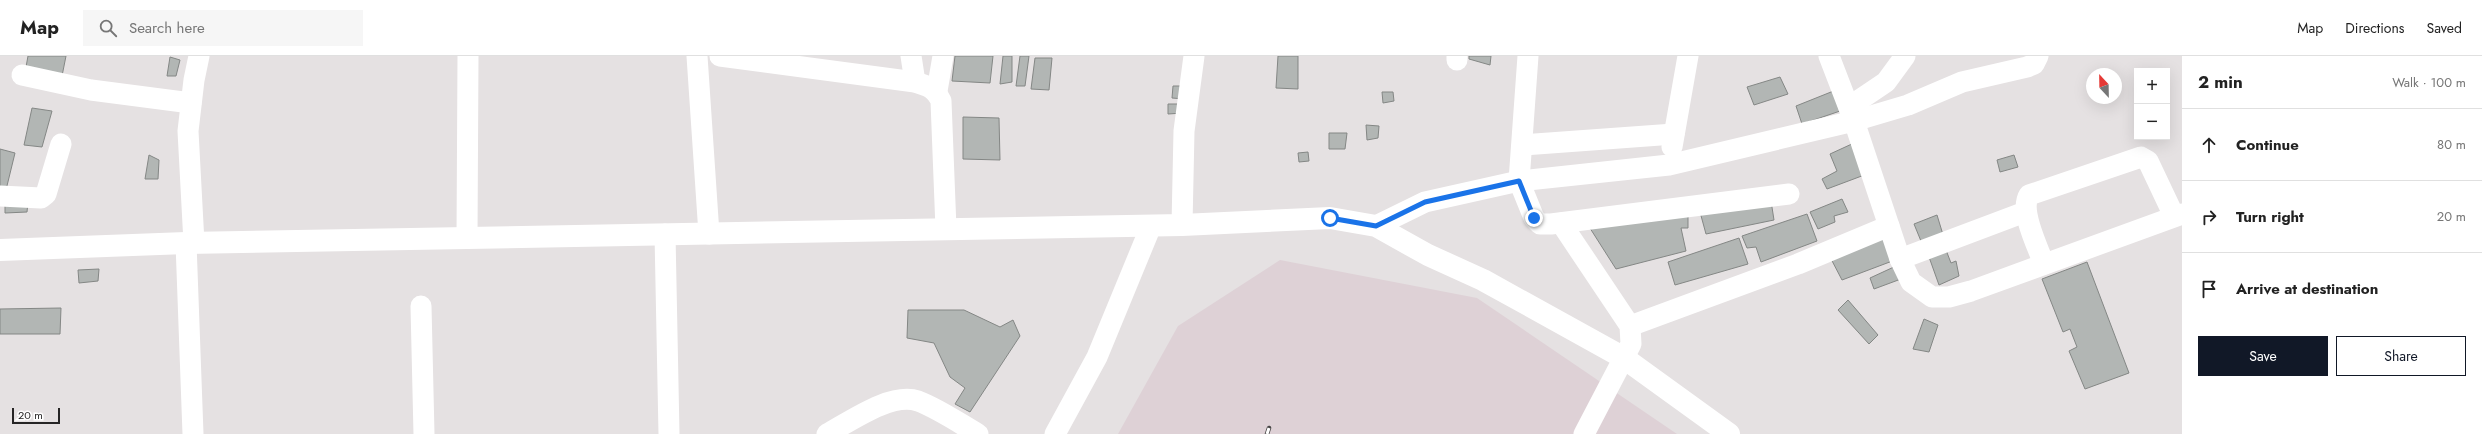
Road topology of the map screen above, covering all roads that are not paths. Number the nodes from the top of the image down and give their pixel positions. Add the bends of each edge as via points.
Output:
1 (199, 56) edge
2 (468, 56) edge
3 (697, 56) edge
4 (720, 56) edge
5 (911, 56) edge
6 (943, 56) edge
7 (1194, 56) edge
8 (1528, 56) edge
9 (1688, 56) edge
10 (1829, 56) edge
11 (1905, 56) edge
12 (2038, 56) edge
13 (22, 75) dead end
14 (915, 82) junction
15 (936, 91) junction
16 (191, 103) junction
17 (1852, 114) junction
18 (1674, 134) junction
19 (61, 144) dead end
20 (1522, 145) junction
21 (1669, 165) junction
22 (1519, 181) junction
23 (1789, 194) dead end
24 (0, 196) edge
25 (2025, 212) junction
26 (2178, 215) edge
27 (1561, 223) junction
28 (1182, 225) junction
29 (1151, 226) junction
30 (1376, 226) junction
31 (1889, 226) junction
32 (946, 229) junction
33 (665, 234) junction
34 (709, 234) junction
35 (467, 238) junction
36 (190, 243) junction
37 (0, 250) edge
38 (1900, 259) junction
39 (2044, 264) junction
40 (421, 306) dead end
41 (1630, 326) junction
42 (1624, 358) junction
43 (193, 434) edge
44 (424, 434) edge
45 (669, 434) edge
46 (828, 434) edge
47 (978, 434) edge
48 (1055, 434) edge
49 (1584, 434) edge
50 (1729, 434) edge

1 - 16 street
2 - 35 street
3 - 34 street
4 - 14 street
5 - 14 street
6 - 15 street
7 - 28 street via 1184,131
8 - 20 street
9 - 18 street
10 - 17 street
11 - 17 street via 1886,82
12 - 17 street via 2034,64 1974,78 1908,106
13 - 16 street via 91,90
14 - 15 street via 930,86
15 - 32 street via 941,101
16 - 36 street via 188,132
17 - 21 street
17 - 31 street
18 - 20 street
18 - 21 street
19 - 24 street via 46,194 41,198
20 - 22 street
21 - 22 street
22 - 27 street via 1534,218 1540,224
22 - 30 street via 1425,202
23 - 27 street
25 - 26 street via 2025,201 2029,196 2141,157 2148,161
25 - 38 street
25 - 39 street
26 - 39 street
27 - 41 street
28 - 29 main road
28 - 30 main road via 1330,218
29 - 32 main road
29 - 48 street via 1097,357
30 - 42 main road via 1428,255 1483,280
31 - 38 street
31 - 41 street via 1798,264
32 - 34 main road
33 - 34 main road
33 - 35 main road
33 - 45 street
35 - 36 main road
36 - 37 main road
36 - 43 street
38 - 39 street via 1911,282 1932,297 1949,297
40 - 44 street
41 - 42 street via 1631,344
42 - 49 street
42 - 50 main road
46 - 47 street via 878,406 898,400 917,401

